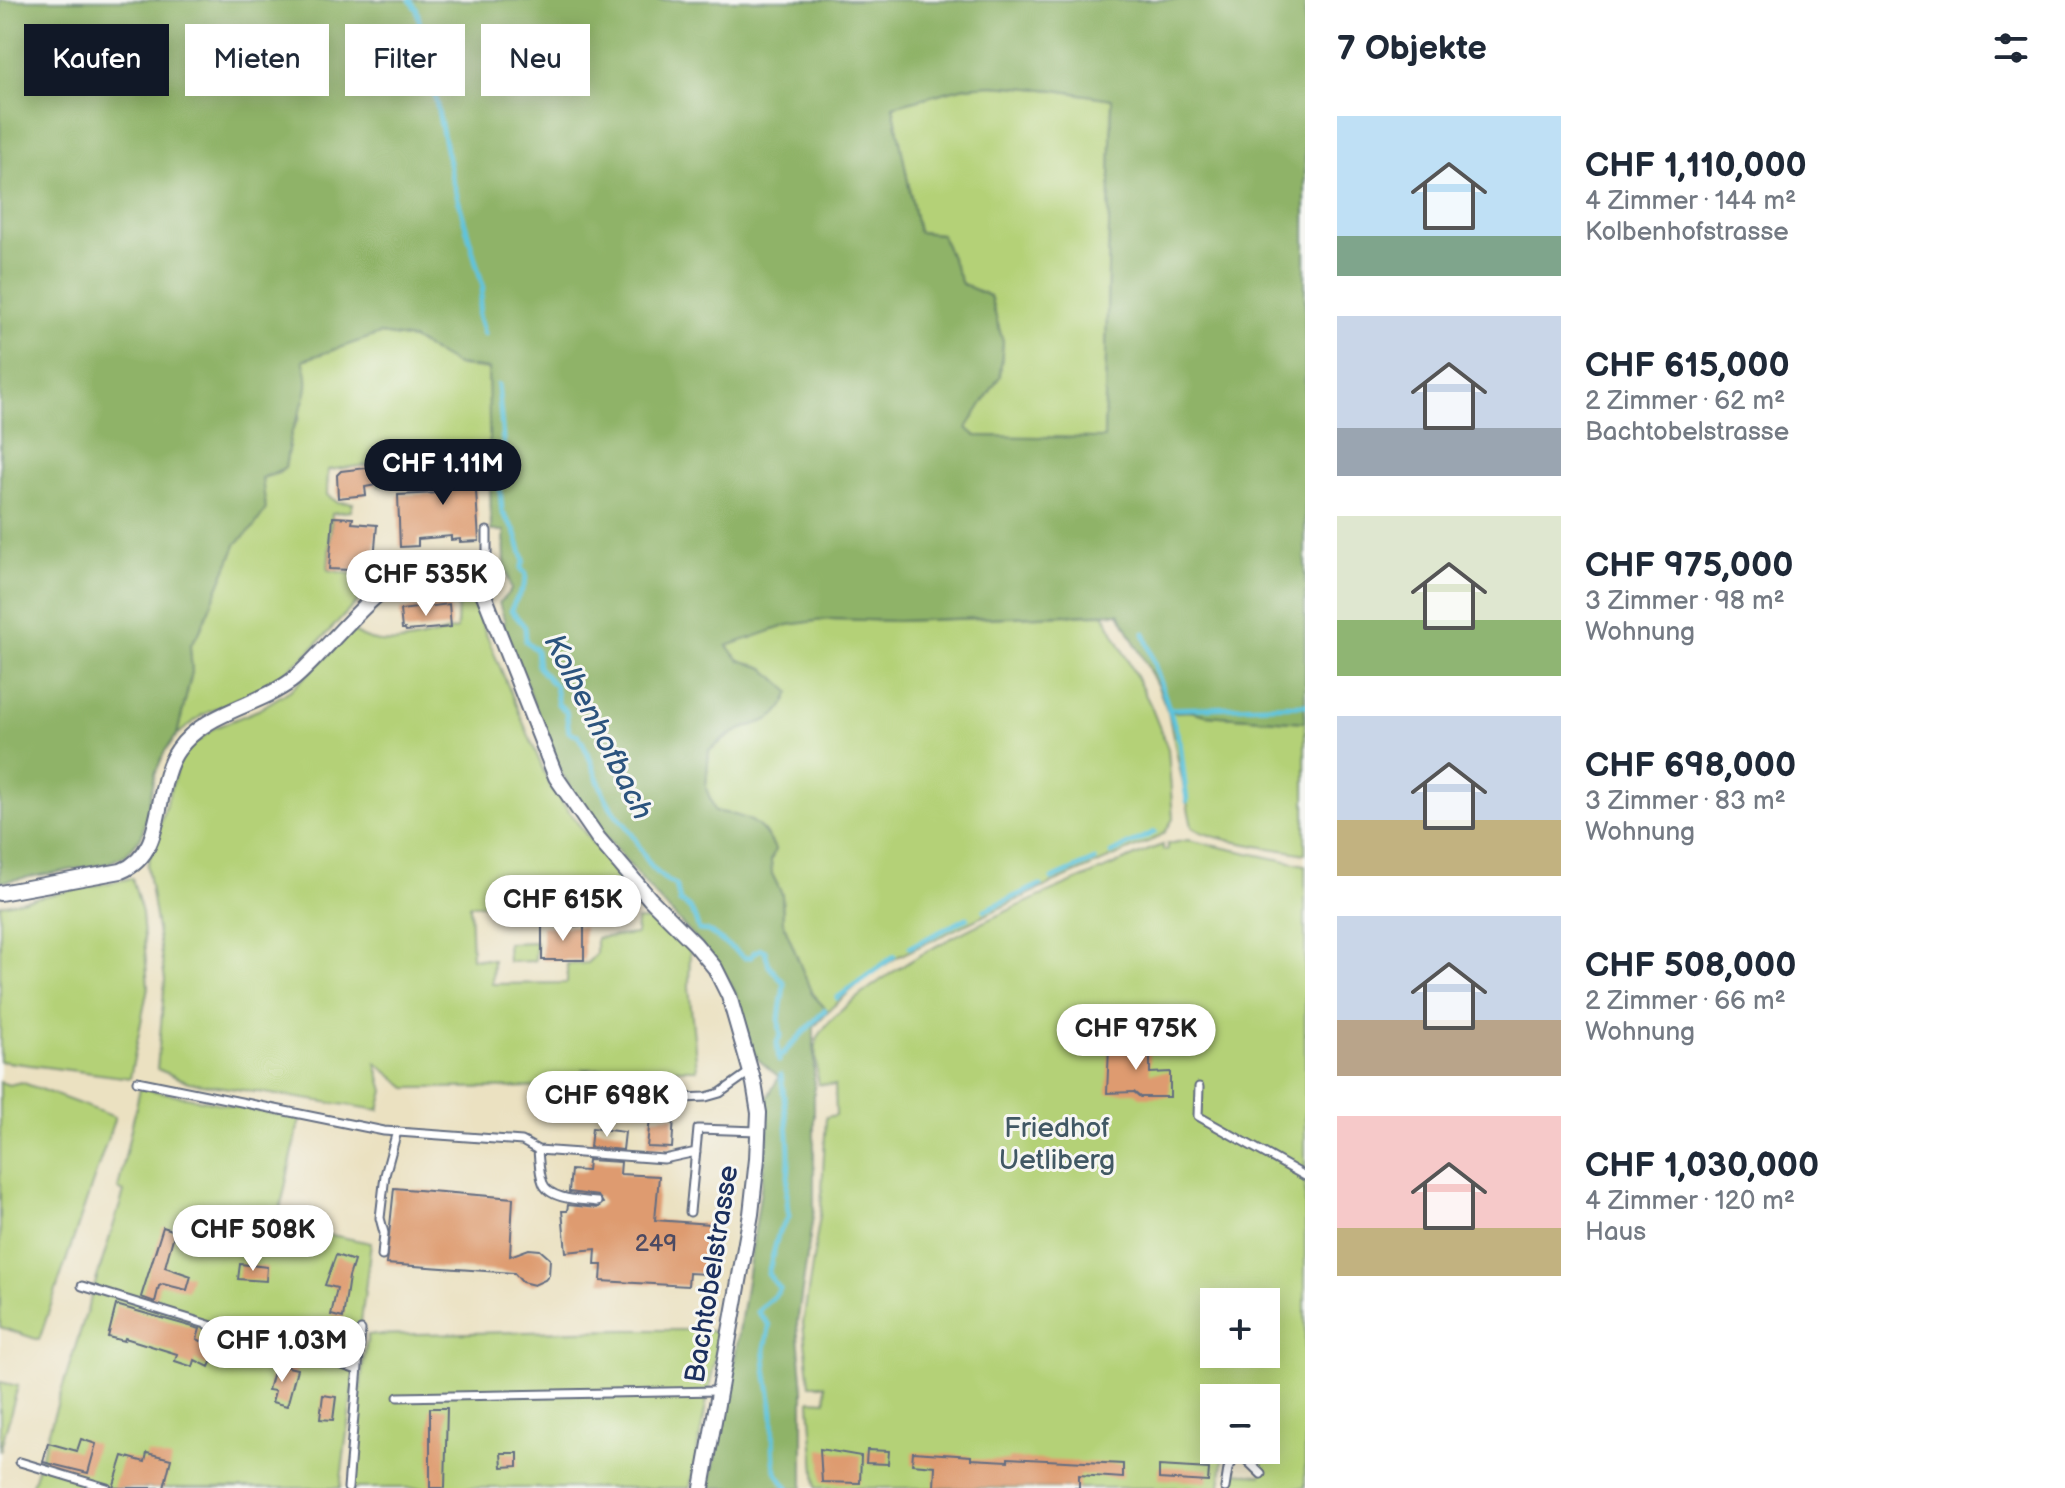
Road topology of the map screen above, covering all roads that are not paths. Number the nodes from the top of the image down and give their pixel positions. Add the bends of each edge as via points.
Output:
1 (487, 531) dead end
2 (471, 574) junction
3 (0, 893) edge
4 (751, 1071) junction
5 (137, 1081) dead end
6 (1199, 1087) dead end
7 (589, 1102) dead end
8 (397, 1131) junction
9 (758, 1131) junction
10 (538, 1150) junction
11 (696, 1152) junction
12 (1305, 1176) edge
13 (597, 1202) dead end
14 (690, 1212) dead end
15 (382, 1256) dead end
16 (82, 1286) dead end
17 (361, 1330) dead end
18 (281, 1344) dead end
19 (331, 1361) dead end
20 (357, 1370) junction
21 (721, 1391) junction
22 (398, 1397) dead end
23 (20, 1462) dead end
24 (1230, 1464) edge
25 (1251, 1464) edge
26 (1261, 1474) dead end
27 (107, 1488) edge
28 (348, 1488) edge
29 (702, 1488) edge
30 (1225, 1488) edge

1 - 2 lane via 487,555
2 - 3 street via 449,562 417,566 381,591 289,682 190,736 166,770 154,833 138,862 121,871
2 - 4 street, Bachtobelstrasse via 556,777 590,828 715,968
4 - 7 lane via 706,1097
4 - 9 street, Bachtobelstrasse
5 - 8 lane
6 - 12 lane via 1198,1116
8 - 10 lane via 522,1141
8 - 15 lane via 385,1175
9 - 11 lane via 698,1129
9 - 21 street, Bachtobelstrasse via 751,1214
10 - 11 lane via 664,1159
10 - 13 lane via 548,1190
11 - 14 lane
16 - 18 lane
17 - 20 lane
19 - 20 lane
20 - 28 lane
21 - 22 lane
21 - 29 street, Bachtobelstrasse
23 - 27 lane
24 - 30 lane
25 - 26 lane

